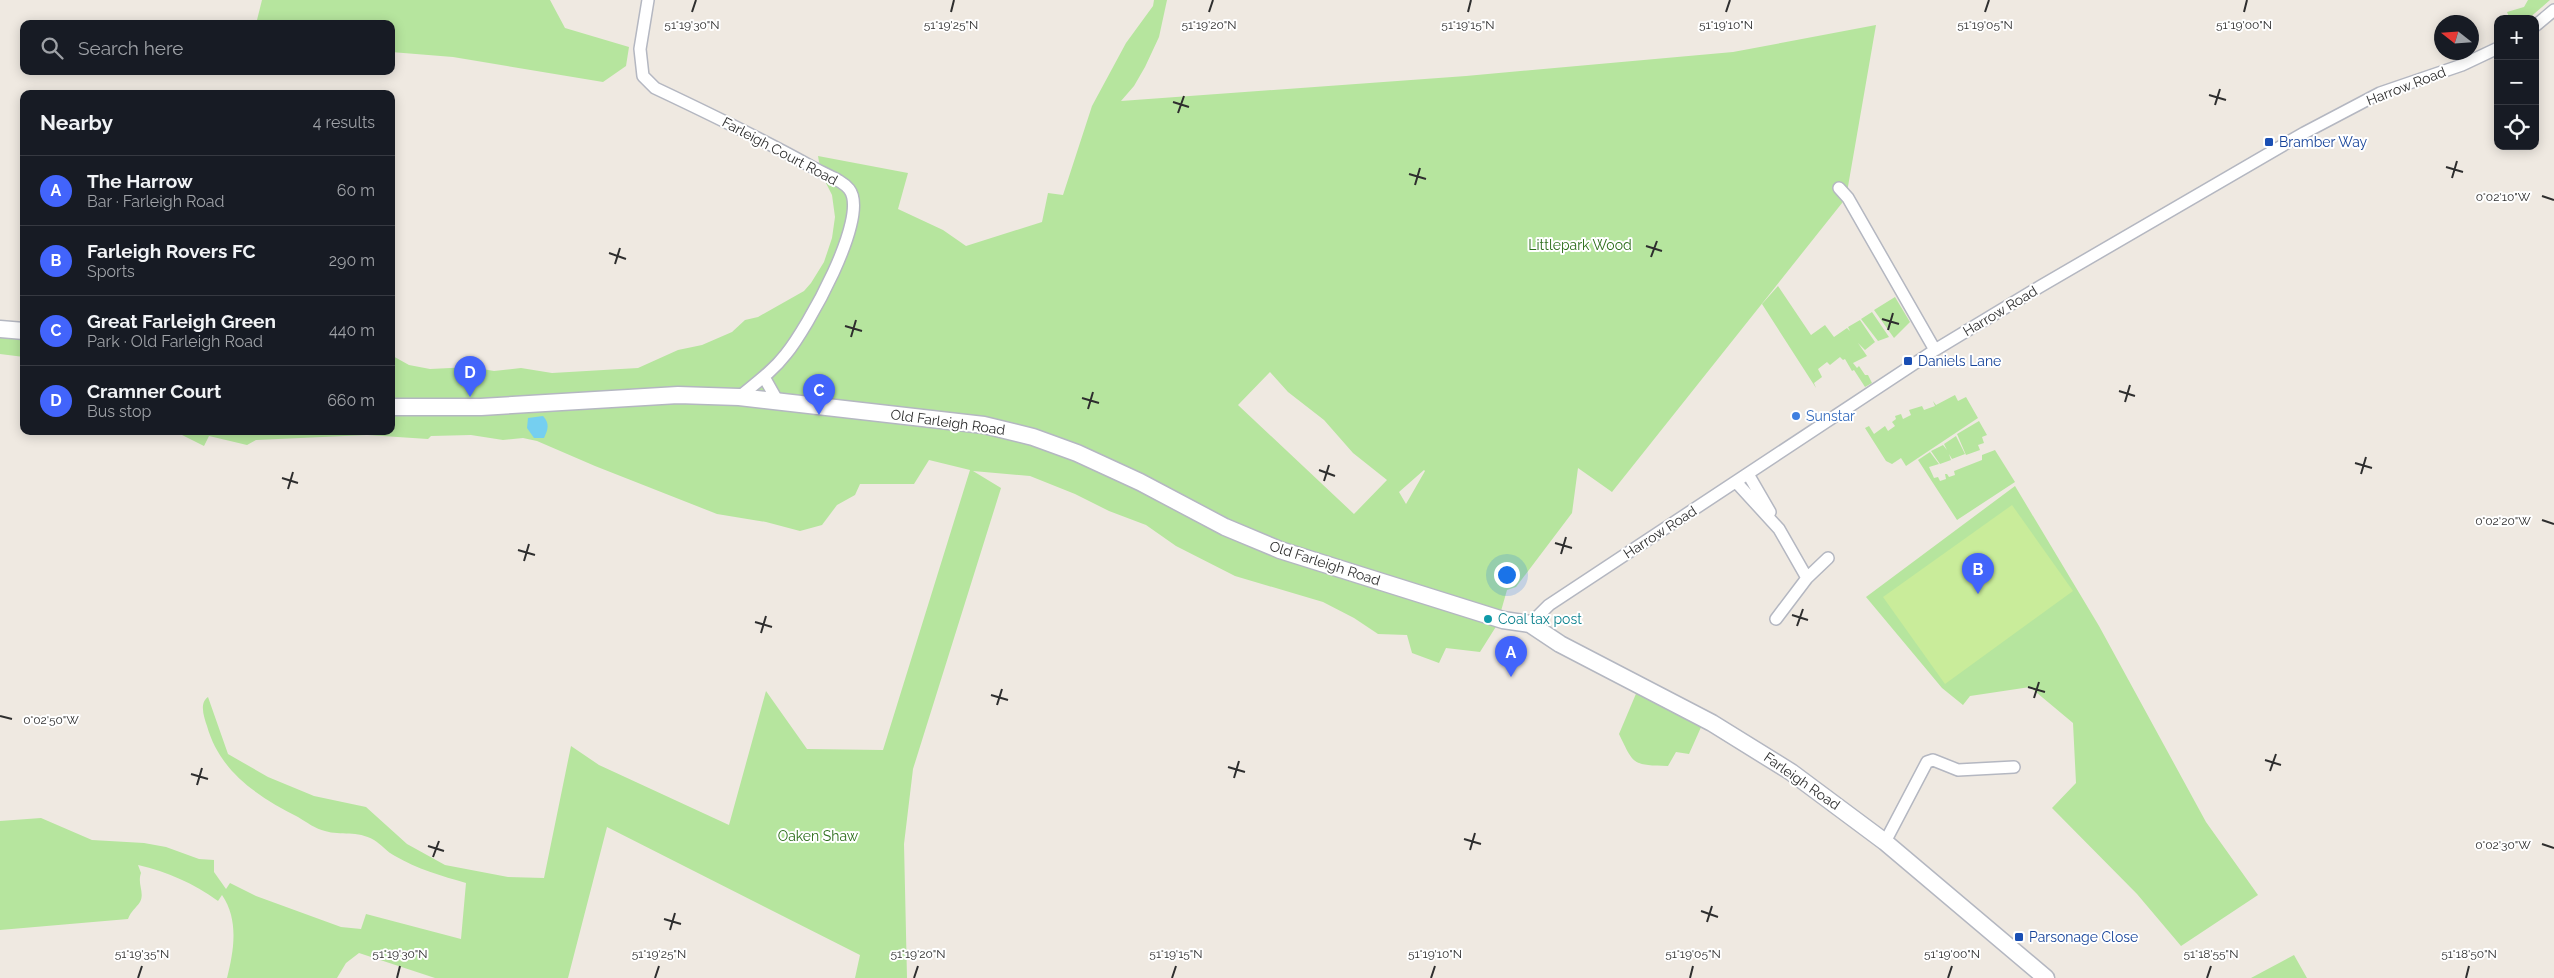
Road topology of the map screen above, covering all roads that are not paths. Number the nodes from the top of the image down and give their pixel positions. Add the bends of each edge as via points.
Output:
1 (648, 0) edge
2 (2554, 10) edge
3 (2539, 23) edge
4 (2494, 50) edge
5 (1839, 188) dead end
6 (0, 329) edge
7 (20, 330) edge
8 (1934, 350) junction
9 (764, 377) junction
10 (739, 397) junction
11 (777, 400) junction
12 (395, 407) edge
13 (1748, 474) junction
14 (1736, 482) junction
15 (1779, 529) junction
16 (1828, 558) dead end
17 (1808, 578) junction
18 (1776, 619) dead end
19 (1530, 624) junction
20 (2014, 767) dead end
21 (1885, 842) junction
22 (2046, 978) edge

1 - 9 street, Farleigh Court Road via 640,49 643,76 655,88 841,182 850,190 855,202 836,269 803,332
2 - 3 street
4 - 8 street, Harrow Road via 2462,65 2380,93 2304,133
5 - 8 street via 1848,198
6 - 7 street
8 - 13 street, Harrow Road
9 - 10 street, Farleigh Court Road
9 - 11 street
10 - 11 street, Old Farleigh Road
10 - 12 street, Old Farleigh Road via 678,395 481,407
11 - 19 street, Old Farleigh Road via 984,425 1033,437 1077,453 1225,527 1280,550 1503,620
13 - 14 street, Harrow Road
13 - 15 street
14 - 15 street
14 - 19 street, Harrow Road via 1549,605
15 - 17 street
16 - 17 street
17 - 18 street
19 - 21 street, Farleigh Road via 1554,641 1677,703 1756,749 1814,787
20 - 21 street via 1958,770 1934,760 1927,762
21 - 22 street, Farleigh Road

